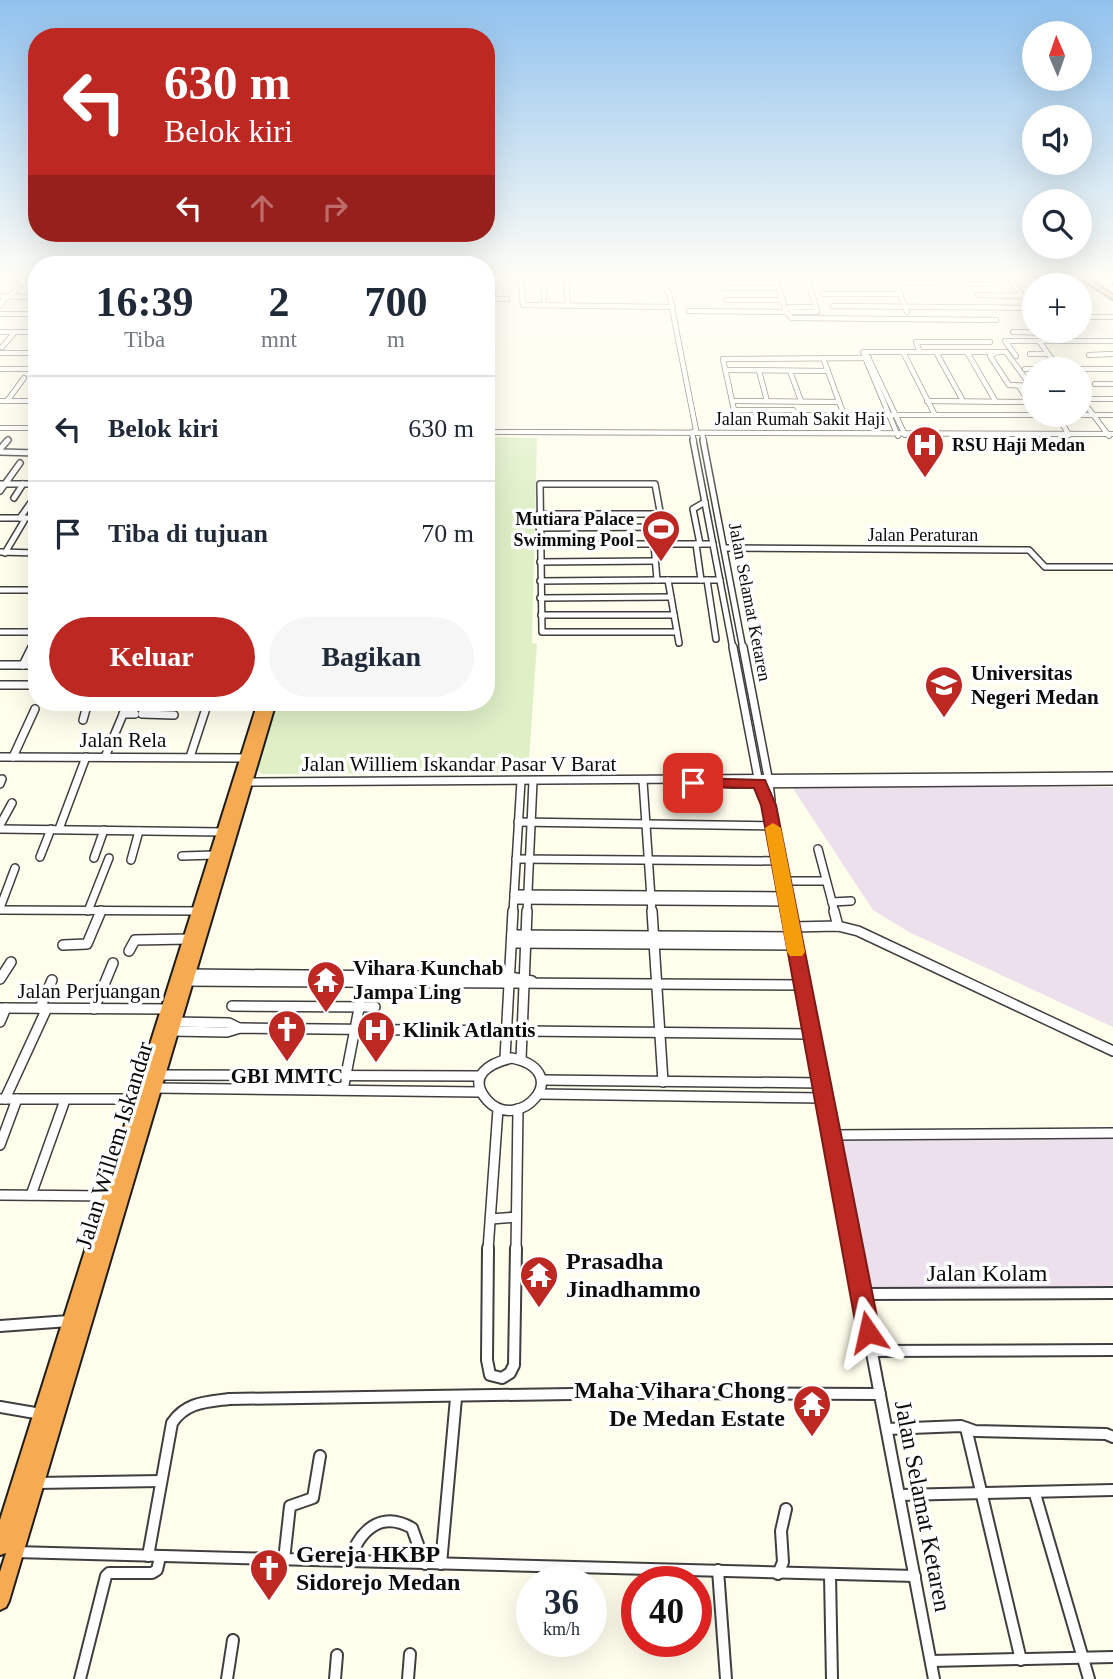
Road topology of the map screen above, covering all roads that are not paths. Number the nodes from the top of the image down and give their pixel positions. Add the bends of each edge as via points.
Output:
1 (683, 357) edge
2 (837, 357) edge
3 (866, 357) edge
4 (866, 357) edge
5 (906, 357) edge
6 (939, 357) edge
7 (970, 357) edge
8 (991, 357) edge
9 (1012, 357) edge
10 (823, 358) junction
11 (0, 369) edge
12 (28, 369) edge
13 (1092, 369) edge
14 (1113, 369) edge
15 (726, 370) junction
16 (828, 370) junction
17 (758, 371) junction
18 (790, 371) junction
19 (24, 378) dead end
20 (1096, 384) dead end
21 (1113, 384) edge
22 (1019, 386) junction
23 (1022, 391) edge
24 (1092, 398) edge
25 (1113, 399) edge
26 (28, 400) edge
27 (3, 401) edge
28 (733, 401) junction
29 (767, 401) junction
30 (801, 401) junction
31 (927, 401) junction
32 (963, 401) junction
33 (839, 402) junction
34 (996, 402) junction
35 (1022, 402) edge
36 (734, 410) junction
37 (1022, 413) edge
38 (797, 415) junction
39 (844, 415) junction
40 (888, 415) junction
41 (896, 415) junction
42 (935, 415) junction
43 (1093, 415) joint
44 (1113, 415) edge
45 (1064, 427) edge
46 (0, 428) edge
47 (28, 428) edge
48 (1055, 429) dead end
49 (495, 433) edge
50 (697, 433) junction
51 (900, 433) junction
52 (1069, 435) junction
53 (1111, 435) edge
54 (8, 440) dead end
55 (0, 451) edge
56 (28, 453) edge
57 (20, 463) dead end
58 (2, 484) edge
59 (23, 484) junction
60 (28, 484) edge
61 (0, 491) edge
62 (713, 491) junction
63 (704, 492) junction
64 (14, 498) dead end
65 (705, 502) junction
66 (28, 509) edge
67 (539, 514) junction
68 (661, 514) junction
69 (695, 516) junction
70 (708, 516) junction
71 (0, 518) edge
72 (28, 519) edge
73 (22, 520) junction
74 (663, 527) junction
75 (539, 528) junction
76 (540, 544) junction
77 (654, 544) junction
78 (666, 544) junction
79 (698, 544) junction
80 (713, 544) junction
81 (724, 548) junction
82 (3, 552) edge
83 (28, 553) edge
84 (655, 561) junction
85 (540, 562) junction
86 (1113, 567) edge
87 (657, 580) junction
88 (668, 580) junction
89 (704, 580) junction
90 (720, 580) junction
91 (540, 581) junction
92 (0, 590) edge
93 (28, 590) edge
94 (671, 597) junction
95 (540, 598) junction
96 (541, 615) junction
97 (674, 615) junction
98 (727, 618) junction
99 (737, 618) junction
100 (0, 632) edge
101 (28, 632) edge
102 (677, 632) junction
103 (730, 634) junction
104 (679, 643) dead end
105 (28, 655) edge
106 (0, 665) edge
107 (23, 665) junction
108 (28, 665) edge
109 (0, 685) edge
110 (28, 685) edge
111 (34, 711) edge
112 (86, 711) edge
113 (124, 711) edge
114 (144, 711) edge
115 (205, 711) edge
116 (260, 711) edge
117 (268, 711) edge
118 (746, 712) junction
119 (756, 712) junction
120 (123, 714) junction
121 (135, 714) dead end
122 (174, 715) dead end
123 (83, 720) dead end
124 (0, 757) edge
125 (13, 757) junction
126 (86, 757) junction
127 (105, 757) junction
128 (190, 757) junction
129 (246, 758) junction
130 (765, 762) junction
131 (793, 777) junction
132 (1113, 778) edge
133 (923, 779) junction
134 (759, 780) junction
135 (769, 780) junction
136 (521, 781) junction
137 (533, 781) junction
138 (643, 781) junction
139 (242, 782) junction
140 (12, 803) dead end
141 (768, 805) junction
142 (519, 822) junction
143 (531, 822) junction
144 (646, 824) junction
145 (772, 826) junction
146 (0, 827) edge
147 (55, 829) junction
148 (104, 830) junction
149 (139, 831) junction
150 (222, 832) junction
151 (818, 849) dead end
152 (215, 855) junction
153 (181, 856) dead end
154 (40, 857) dead end
155 (94, 858) dead end
156 (109, 858) dead end
157 (516, 859) junction
158 (529, 859) junction
159 (131, 860) dead end
160 (649, 860) junction
161 (779, 861) junction
162 (15, 867) dead end
163 (783, 881) junction
164 (826, 881) junction
165 (514, 897) junction
166 (528, 897) junction
167 (651, 898) junction
168 (786, 899) junction
169 (851, 901) dead end
170 (832, 902) junction
171 (0, 909) edge
172 (88, 911) junction
173 (101, 911) junction
174 (198, 911) junction
175 (838, 926) junction
176 (793, 936) junction
177 (189, 939) junction
178 (512, 939) junction
179 (526, 939) junction
180 (654, 940) junction
181 (63, 946) dead end
182 (129, 951) dead end
183 (10, 962) dead end
184 (113, 964) dead end
185 (183, 978) junction
186 (245, 978) junction
187 (0, 979) edge
188 (52, 980) dead end
189 (509, 981) junction
190 (524, 981) junction
191 (364, 982) junction
192 (657, 983) junction
193 (802, 985) junction
194 (232, 1006) dead end
195 (360, 1006) junction
196 (376, 1007) dead end
197 (3, 1008) edge
198 (44, 1008) junction
199 (94, 1009) junction
200 (173, 1018) junction
201 (0, 1022) edge
202 (355, 1029) junction
203 (507, 1031) junction
204 (522, 1031) junction
205 (660, 1033) junction
206 (812, 1034) junction
207 (1113, 1051) edge
208 (505, 1058) junction
209 (521, 1059) junction
210 (274, 1076) junction
211 (346, 1076) junction
212 (480, 1076) junction
213 (542, 1080) junction
214 (157, 1082) junction
215 (663, 1082) junction
216 (821, 1083) junction
217 (270, 1089) junction
218 (343, 1090) junction
219 (480, 1092) junction
220 (540, 1094) junction
221 (824, 1098) junction
222 (2, 1099) edge
223 (17, 1099) junction
224 (65, 1100) junction
225 (139, 1100) junction
226 (498, 1109) junction
227 (517, 1109) junction
228 (1113, 1133) edge
229 (831, 1135) junction
230 (0, 1145) edge
231 (0, 1195) edge
232 (31, 1195) junction
233 (116, 1197) junction
234 (516, 1217) junction
235 (491, 1219) junction
236 (1113, 1293) edge
237 (861, 1294) junction
238 (78, 1321) junction
239 (0, 1326) edge
240 (1113, 1350) edge
241 (872, 1351) junction
242 (880, 1394) junction
243 (456, 1398) junction
244 (0, 1408) edge
245 (41, 1414) junction
246 (966, 1428) junction
247 (887, 1429) junction
248 (1113, 1437) edge
249 (320, 1456) dead end
250 (162, 1481) junction
251 (36, 1483) junction
252 (1113, 1490) edge
253 (1035, 1494) junction
254 (899, 1495) junction
255 (981, 1495) junction
256 (786, 1509) dead end
257 (7, 1550) edge
258 (154, 1556) junction
259 (284, 1560) junction
260 (349, 1562) junction
261 (425, 1564) junction
262 (441, 1564) junction
263 (718, 1570) junction
264 (778, 1574) junction
265 (830, 1575) junction
266 (915, 1576) junction
267 (0, 1601) edge
268 (233, 1640) dead end
269 (410, 1654) dead end
270 (337, 1655) dead end
271 (1083, 1657) junction
272 (1113, 1657) edge
273 (1021, 1660) junction
274 (930, 1661) junction
275 (80, 1679) edge
276 (227, 1679) edge
277 (335, 1679) edge
278 (408, 1679) edge
279 (726, 1679) edge
280 (832, 1679) edge
281 (934, 1679) edge
282 (1089, 1679) edge

1 - 50 street
2 - 10 street
3 - 40 street
4 - 41 street
5 - 31 street
6 - 32 street
7 - 34 street
8 - 22 street via 1009,385
9 - 22 street via 1031,385
10 - 15 street via 724,358
10 - 16 street
11 - 12 street
13 - 14 street
15 - 17 street
15 - 28 street
16 - 18 street
16 - 33 street
17 - 18 street
17 - 29 street
18 - 30 street
19 - 27 street
20 - 21 street
22 - 23 street
24 - 25 street
26 - 27 street
28 - 29 street
28 - 36 street
29 - 30 street
30 - 33 street
31 - 32 street
31 - 42 street
32 - 34 street
33 - 39 street
34 - 35 street
36 - 38 street via 796,410
36 - 38 street via 740,418
37 - 42 street
38 - 39 street
39 - 40 street
40 - 41 street
40 - 51 street
41 - 42 street
41 - 51 street
43 - 44 street
43 - 53 street
45 - 52 street
46 - 47 street
48 - 51 street
49 - 50 street, Jalan Rumah Sakit Haji
50 - 51 street, Jalan Rumah Sakit Haji
50 - 51 street, Jalan Rumah Sakit Haji
50 - 62 street, Jalan Selamat Ketaren
50 - 63 street, Jalan Selamat Ketaren
51 - 52 street, Jalan Rumah Sakit Haji
52 - 53 street, Jalan Rumah Sakit Haji
54 - 55 street
55 - 56 street
57 - 58 street
58 - 59 street
58 - 61 street
59 - 60 street
59 - 64 street
62 - 63 street
62 - 81 street, Jalan Selamat Ketaren
63 - 65 street, Jalan Selamat Ketaren
65 - 69 street via 693,509
65 - 70 street, Jalan Selamat Ketaren
66 - 73 street
67 - 68 street
67 - 68 street via 541,483 655,483
67 - 75 street
68 - 74 street
69 - 70 street
69 - 79 street
70 - 80 street, Jalan Selamat Ketaren
71 - 73 street
72 - 73 street
73 - 82 street
74 - 75 street
74 - 78 street
75 - 76 street
76 - 77 street
76 - 85 street
77 - 78 street
77 - 84 street
78 - 79 street
79 - 80 street
79 - 89 street
80 - 90 street, Jalan Selamat Ketaren
81 - 86 street, Jalan Peraturan via 1030,550 1045,567
81 - 99 street, Jalan Selamat Ketaren
82 - 83 street
84 - 85 street
84 - 87 street
85 - 91 street
87 - 88 street
87 - 91 street
88 - 89 street
88 - 94 street
89 - 90 street
89 - 103 street via 716,636
90 - 98 street, Jalan Selamat Ketaren
91 - 95 street
92 - 93 street
94 - 95 street
94 - 97 street
95 - 96 street
96 - 97 street
96 - 102 street via 544,633
97 - 102 street
98 - 99 street
98 - 103 street, Jalan Selamat Ketaren
99 - 119 street, Jalan Selamat Ketaren
100 - 101 street
102 - 104 street
103 - 118 street, Jalan Selamat Ketaren
105 - 107 street
106 - 107 street
107 - 108 street
109 - 110 street
111 - 125 street
112 - 123 street
113 - 120 street
114 - 122 street via 142,715
115 - 128 street
116 - 129 highway, Jalan Willem Iskandar
117 - 139 highway, Jalan Willem Iskandar
118 - 119 street
118 - 134 street, Jalan Selamat Ketaren
119 - 130 street, Jalan Selamat Ketaren
120 - 121 street
120 - 127 street
124 - 125 street, Jalan Rela
125 - 126 street, Jalan Rela
126 - 127 street, Jalan Rela
126 - 147 street
127 - 128 street, Jalan Rela
128 - 129 street, Jalan Rela
129 - 139 highway, Jalan Willem Iskandar
130 - 131 street
130 - 135 street, Jalan Selamat Ketaren
131 - 133 street, Jalan Williem Iskandar Pasar V Barat
131 - 135 street, Jalan Williem Iskandar Pasar V Barat
132 - 133 street, Jalan Williem Iskandar Pasar V Barat
133 - 135 street, Jalan Williem Iskandar Pasar V Barat
134 - 135 street, Jalan Williem Iskandar Pasar V Barat
134 - 138 street, Jalan Williem Iskandar Pasar V Barat
134 - 141 street, Jalan Selamat Ketaren
135 - 141 street, Jalan Selamat Ketaren
136 - 137 street, Jalan Williem Iskandar Pasar V Barat
136 - 139 street, Jalan Williem Iskandar Pasar V Barat
136 - 142 street
137 - 138 street, Jalan Williem Iskandar Pasar V Barat
137 - 143 street
138 - 144 street
139 - 150 highway, Jalan Willem Iskandar
139 - 185 highway, Jalan Willem Iskandar
140 - 146 street
141 - 145 street, Jalan Selamat Ketaren
142 - 143 street
142 - 157 street
143 - 144 street
143 - 158 street
144 - 145 street
144 - 160 street
145 - 161 street, Jalan Selamat Ketaren
146 - 147 street
147 - 148 street
147 - 154 street
148 - 149 street
148 - 155 street
149 - 150 street
149 - 159 street
150 - 152 highway, Jalan Willem Iskandar
151 - 164 street
152 - 153 street
152 - 174 highway, Jalan Willem Iskandar
156 - 172 street
157 - 158 street
157 - 165 street
158 - 160 street
158 - 166 street
160 - 161 street
160 - 167 street
161 - 163 street, Jalan Selamat Ketaren
162 - 171 street
163 - 164 street
163 - 168 street, Jalan Selamat Ketaren
164 - 170 street
165 - 166 street
165 - 178 street
166 - 167 street
166 - 179 street
167 - 168 street
167 - 180 street
168 - 176 street, Jalan Selamat Ketaren
169 - 170 street
170 - 175 street
171 - 172 street
172 - 173 street
173 - 174 street
173 - 181 street via 88,943
174 - 177 highway, Jalan Willem Iskandar
175 - 176 street
175 - 207 street via 863,933
176 - 180 street via 752,941
176 - 193 street, Jalan Selamat Ketaren
177 - 182 street via 135,940
177 - 185 highway, Jalan Willem Iskandar
178 - 179 street
178 - 189 street
179 - 180 street
179 - 190 street
180 - 192 street
183 - 187 street
184 - 199 street
185 - 186 street
185 - 200 highway, Jalan Willem Iskandar
186 - 189 street
186 - 191 street
188 - 198 street
189 - 190 street
189 - 191 street
189 - 203 street
190 - 192 street
190 - 204 street
191 - 195 street
192 - 193 street
192 - 205 street
193 - 206 street, Jalan Selamat Ketaren
194 - 195 street
195 - 196 street
195 - 202 street
197 - 198 street, Jalan Perjuangan
197 - 201 street
198 - 199 street, Jalan Perjuangan
198 - 222 street
199 - 200 street, Jalan Perjuangan
200 - 202 street, Jalan Perjuangan via 227,1032 240,1028
200 - 214 highway, Jalan Willem Iskandar
200 - 225 highway, Jalan Willem Iskandar
202 - 203 street, Jalan Perjuangan
202 - 211 street
203 - 208 street
204 - 205 street
204 - 209 street
205 - 206 street
205 - 215 street
206 - 216 street, Jalan Selamat Ketaren
208 - 209 street
208 - 212 street via 489,1065
209 - 213 street via 535,1066
210 - 211 street
210 - 214 street
210 - 217 street
211 - 212 street
211 - 218 street
212 - 219 street
213 - 215 street
213 - 220 street
214 - 217 street
214 - 233 highway, Jalan Willem Iskandar
215 - 216 street
216 - 221 street, Jalan Selamat Ketaren
217 - 218 street
218 - 219 street
219 - 226 street
220 - 221 street
220 - 227 street
221 - 229 street, Jalan Selamat Ketaren
222 - 223 street
223 - 224 street
223 - 230 street
224 - 225 street
224 - 232 street
225 - 233 highway, Jalan Willem Iskandar
226 - 227 street
226 - 235 street
227 - 234 street
228 - 229 street
229 - 237 street, Jalan Selamat Ketaren
231 - 232 street
232 - 233 street
233 - 238 highway, Jalan Willem Iskandar
234 - 235 street
234 - 235 street via 514,1365 502,1378 486,1369
236 - 237 street, Jalan Kolam
237 - 241 street, Jalan Selamat Ketaren
238 - 239 street
238 - 245 highway, Jalan Willem Iskandar
238 - 251 highway, Jalan Willem Iskandar
240 - 241 street
241 - 242 street, Jalan Selamat Ketaren
242 - 243 street via 704,1391
242 - 247 street, Jalan Selamat Ketaren
243 - 250 street via 229,1399 192,1404 172,1423
243 - 262 street
244 - 245 street
245 - 257 highway, Jalan Willem Iskandar
246 - 247 street
246 - 248 street
246 - 255 street
247 - 254 street, Jalan Selamat Ketaren
249 - 259 street via 313,1498 290,1506
250 - 251 street
250 - 258 street
251 - 257 highway, Jalan Willem Iskandar
252 - 253 street
253 - 255 street
253 - 271 street
254 - 255 street
254 - 266 street, Jalan Selamat Ketaren
255 - 273 street
256 - 264 street
257 - 258 street
257 - 267 highway, Jalan Willem Iskandar
258 - 259 street
258 - 275 street via 157,1570 152,1573 106,1576
259 - 260 street
260 - 261 street
260 - 261 street via 360,1535 378,1523 396,1520 412,1528
261 - 262 street
262 - 263 street
263 - 264 street
263 - 279 street
264 - 265 street
265 - 266 street
265 - 280 street
266 - 274 street, Jalan Selamat Ketaren
268 - 276 street
269 - 278 street
270 - 277 street
271 - 272 street
271 - 273 street
271 - 282 street
273 - 274 street
274 - 281 street, Jalan Selamat Ketaren

